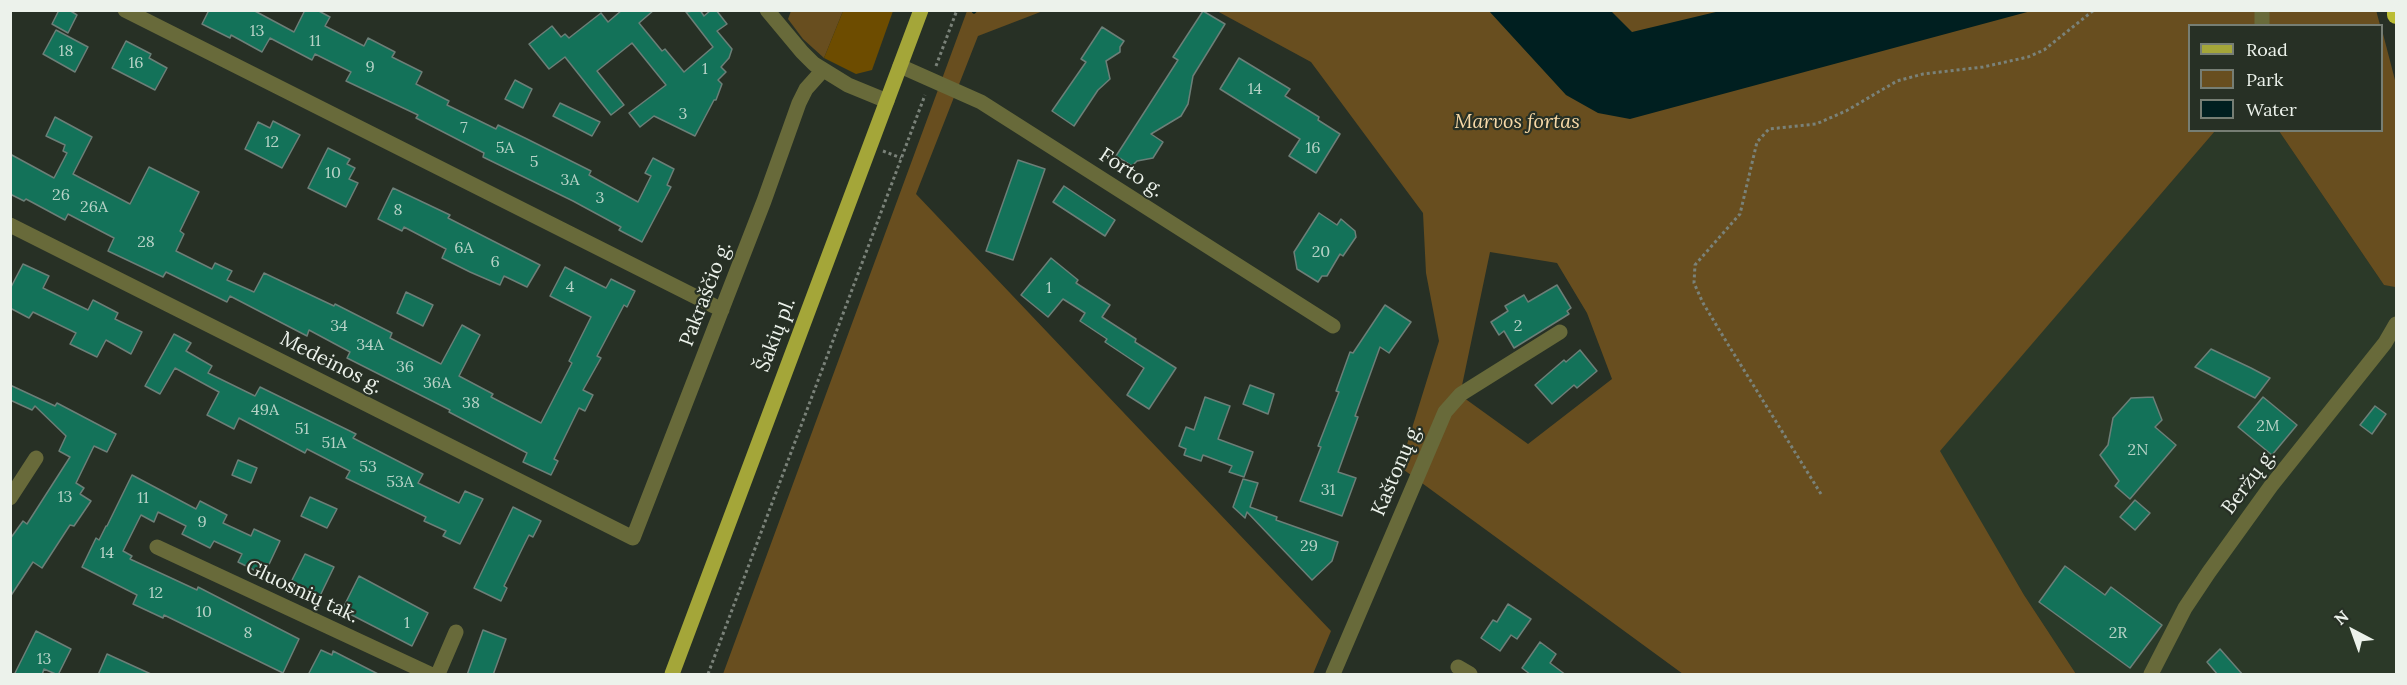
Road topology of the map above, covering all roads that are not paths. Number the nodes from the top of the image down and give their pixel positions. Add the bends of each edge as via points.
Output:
1 (125, 10) edge
2 (767, 10) edge
3 (921, 10) edge
4 (900, 66) junction
5 (822, 70) junction
6 (886, 101) junction
7 (10, 225) edge
8 (722, 310) junction
9 (2397, 324) edge
10 (1333, 326) dead end
11 (1560, 332) dead end
12 (36, 458) dead end
13 (10, 498) edge
14 (633, 538) joint
15 (157, 547) dead end
16 (456, 632) dead end
17 (430, 675) edge
18 (438, 675) edge
19 (672, 675) edge
20 (1333, 675) edge
21 (2151, 675) edge

1 - 8 street
2 - 5 street
3 - 4 main road, Šakių pl.
4 - 6 main road, Šakių pl.
4 - 10 street, Forto g. via 981,102
5 - 6 street
5 - 8 street, Pakraščio g. via 799,103
6 - 19 main road, Šakių pl.
7 - 14 street, Medeinos g.
8 - 14 street, Pakraščio g.
9 - 21 street, Beržų g. via 2209,572 2185,608
11 - 20 street, Kaštonų g. via 1461,394 1445,412
12 - 13 street
15 - 17 street, Gluosnių tak.
16 - 18 street

